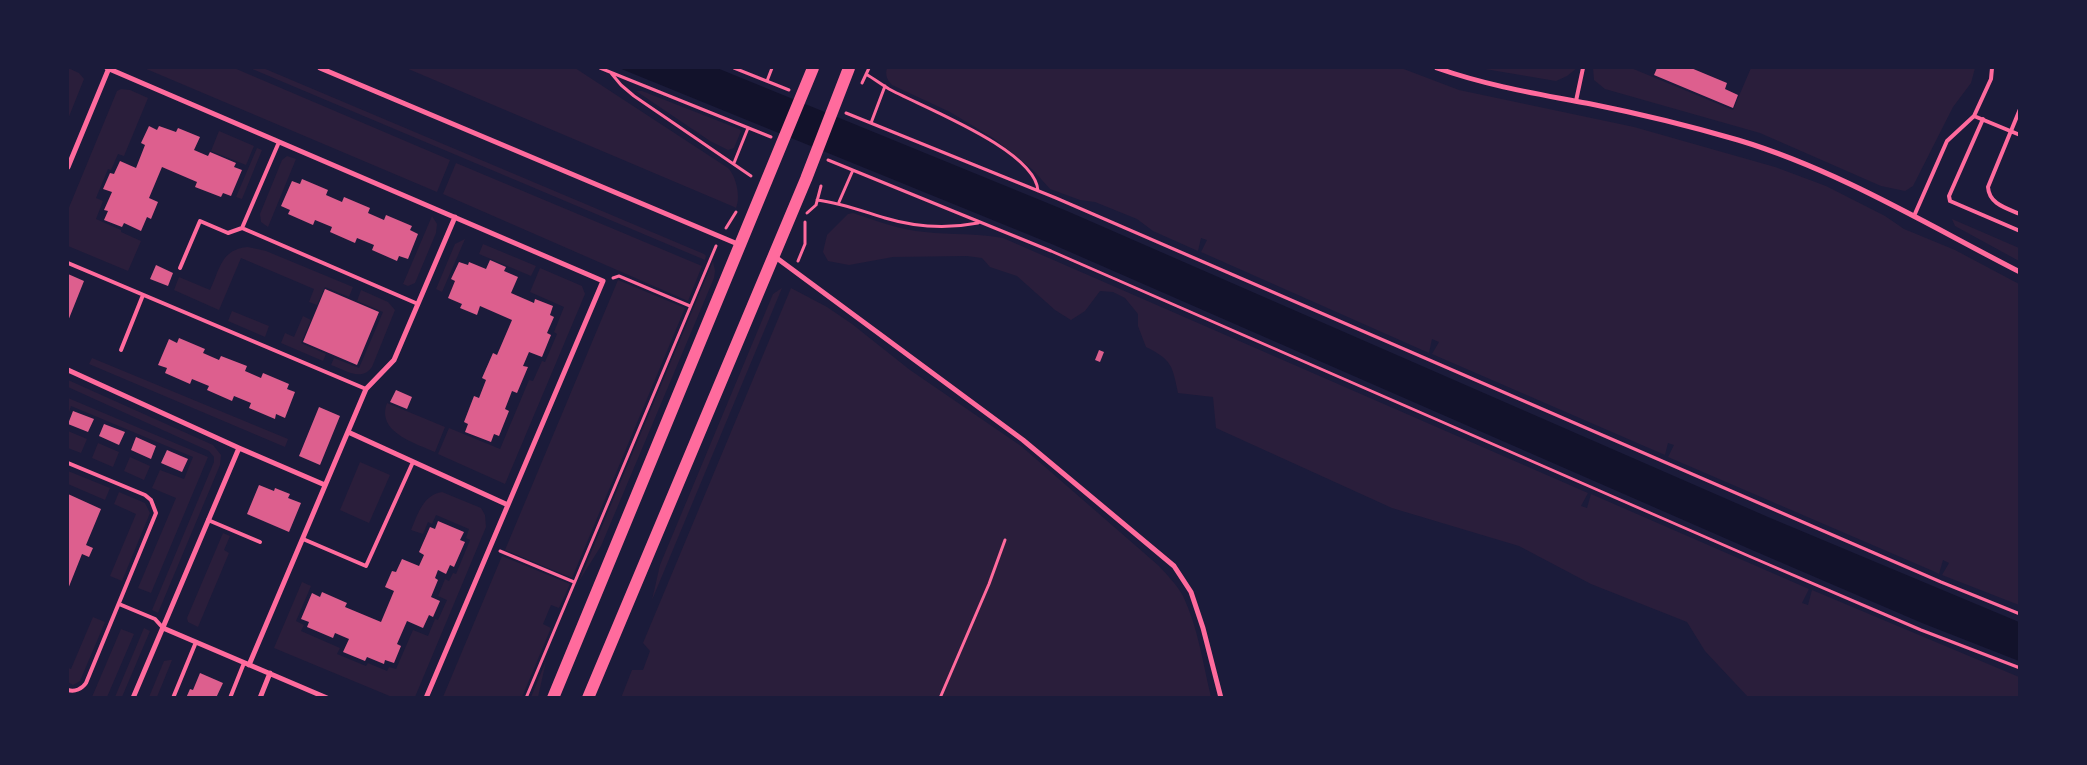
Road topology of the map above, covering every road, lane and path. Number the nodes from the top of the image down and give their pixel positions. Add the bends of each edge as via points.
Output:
1 (108, 68) edge
2 (320, 68) edge
3 (600, 68) edge
4 (734, 68) edge
5 (772, 68) edge
6 (813, 68) edge
7 (869, 68) edge
8 (1437, 68) edge
9 (1583, 68) edge
10 (1992, 68) edge
11 (848, 70) edge
12 (610, 71) junction
13 (866, 74) junction
14 (767, 81) junction
15 (862, 83) dead end
16 (885, 86) junction
17 (793, 91) dead end
18 (1576, 101) junction
19 (2020, 109) edge
20 (845, 113) dead end
21 (1974, 116) junction
22 (1983, 119) junction
23 (871, 123) junction
24 (748, 128) junction
25 (2010, 131) junction
26 (2020, 135) edge
27 (774, 138) dead end
28 (279, 142) junction
29 (827, 160) dead end
30 (734, 164) junction
31 (68, 167) edge
32 (853, 170) junction
33 (751, 176) dead end
34 (821, 186) dead end
35 (1038, 191) junction
36 (817, 200) junction
37 (838, 202) junction
38 (2020, 214) edge
39 (1914, 216) junction
40 (455, 217) junction
41 (980, 223) junction
42 (242, 228) junction
43 (2020, 230) edge
44 (805, 244) dead end
45 (741, 245) junction
46 (774, 256) junction
47 (710, 259) dead end
48 (68, 263) edge
49 (180, 268) dead end
50 (2020, 272) edge
51 (619, 276) dead end
52 (143, 295) junction
53 (418, 304) junction
54 (690, 306) junction
55 (121, 350) dead end
56 (68, 370) edge
57 (366, 389) junction
58 (348, 432) junction
59 (239, 448) junction
60 (413, 462) junction
61 (68, 463) edge
62 (325, 485) junction
63 (508, 505) junction
64 (208, 520) junction
65 (303, 539) junction
66 (1005, 540) dead end
67 (260, 542) dead end
68 (504, 552) dead end
69 (574, 582) junction
70 (119, 604) junction
71 (2020, 614) edge
72 (163, 628) junction
73 (196, 642) junction
74 (247, 664) junction
75 (2020, 668) edge
76 (270, 673) junction
77 (68, 690) edge
78 (134, 698) edge
79 (173, 698) edge
80 (230, 698) edge
81 (260, 698) edge
82 (327, 698) edge
83 (426, 698) edge
84 (526, 698) edge
85 (553, 698) edge
86 (588, 698) edge
87 (940, 698) edge
88 (1221, 698) edge

1 - 28 street
1 - 31 street
2 - 45 street
3 - 12 path
4 - 14 path
5 - 14 path
6 - 45 main road
7 - 13 path
8 - 18 street via 1472,80
9 - 18 lane
10 - 21 lane
11 - 46 main road
12 - 24 path
12 - 30 path via 634,96
13 - 15 path
13 - 16 path
14 - 17 path
16 - 23 path
16 - 35 path via 951,117 992,141 1030,173 1038,182
18 - 39 street via 1690,126 1741,141 1832,176
19 - 25 lane
20 - 23 path
21 - 22 lane
21 - 39 lane via 1947,140
22 - 25 lane
22 - 43 lane via 1949,196 1950,201
23 - 35 path
24 - 27 path
24 - 30 path
25 - 26 lane
25 - 38 lane via 1989,179 1988,194 1997,204
28 - 40 street
28 - 42 lane
29 - 32 path
30 - 33 path
32 - 37 path
32 - 41 path
34 - 36 path
35 - 71 path via 1923,575
36 - 37 path
36 - 44 path via 805,219
37 - 41 path via 887,219 920,225 958,227
39 - 50 street
40 - 53 street
40 - 63 street via 602,281
41 - 75 path via 1921,630
42 - 49 lane via 228,233 200,221
42 - 53 lane
45 - 85 main road
46 - 86 main road
46 - 88 street via 1023,440 1174,566 1191,592
47 - 54 path
48 - 52 lane
51 - 54 path
52 - 55 lane
52 - 57 lane
53 - 57 street via 394,360
54 - 69 path
56 - 59 street
57 - 58 street
58 - 60 street
58 - 62 street
59 - 62 street
59 - 64 street
60 - 63 street
60 - 65 lane via 366,566
61 - 70 lane via 145,496 155,506 154,520
62 - 65 street
63 - 83 street
64 - 67 lane
64 - 72 street
65 - 74 street
66 - 87 path
68 - 69 path
69 - 84 path
70 - 72 lane via 155,619
70 - 77 lane via 86,683 75,691
72 - 73 street
72 - 78 street
73 - 74 street
73 - 79 lane
74 - 76 street
74 - 80 lane
76 - 81 street
76 - 82 street

